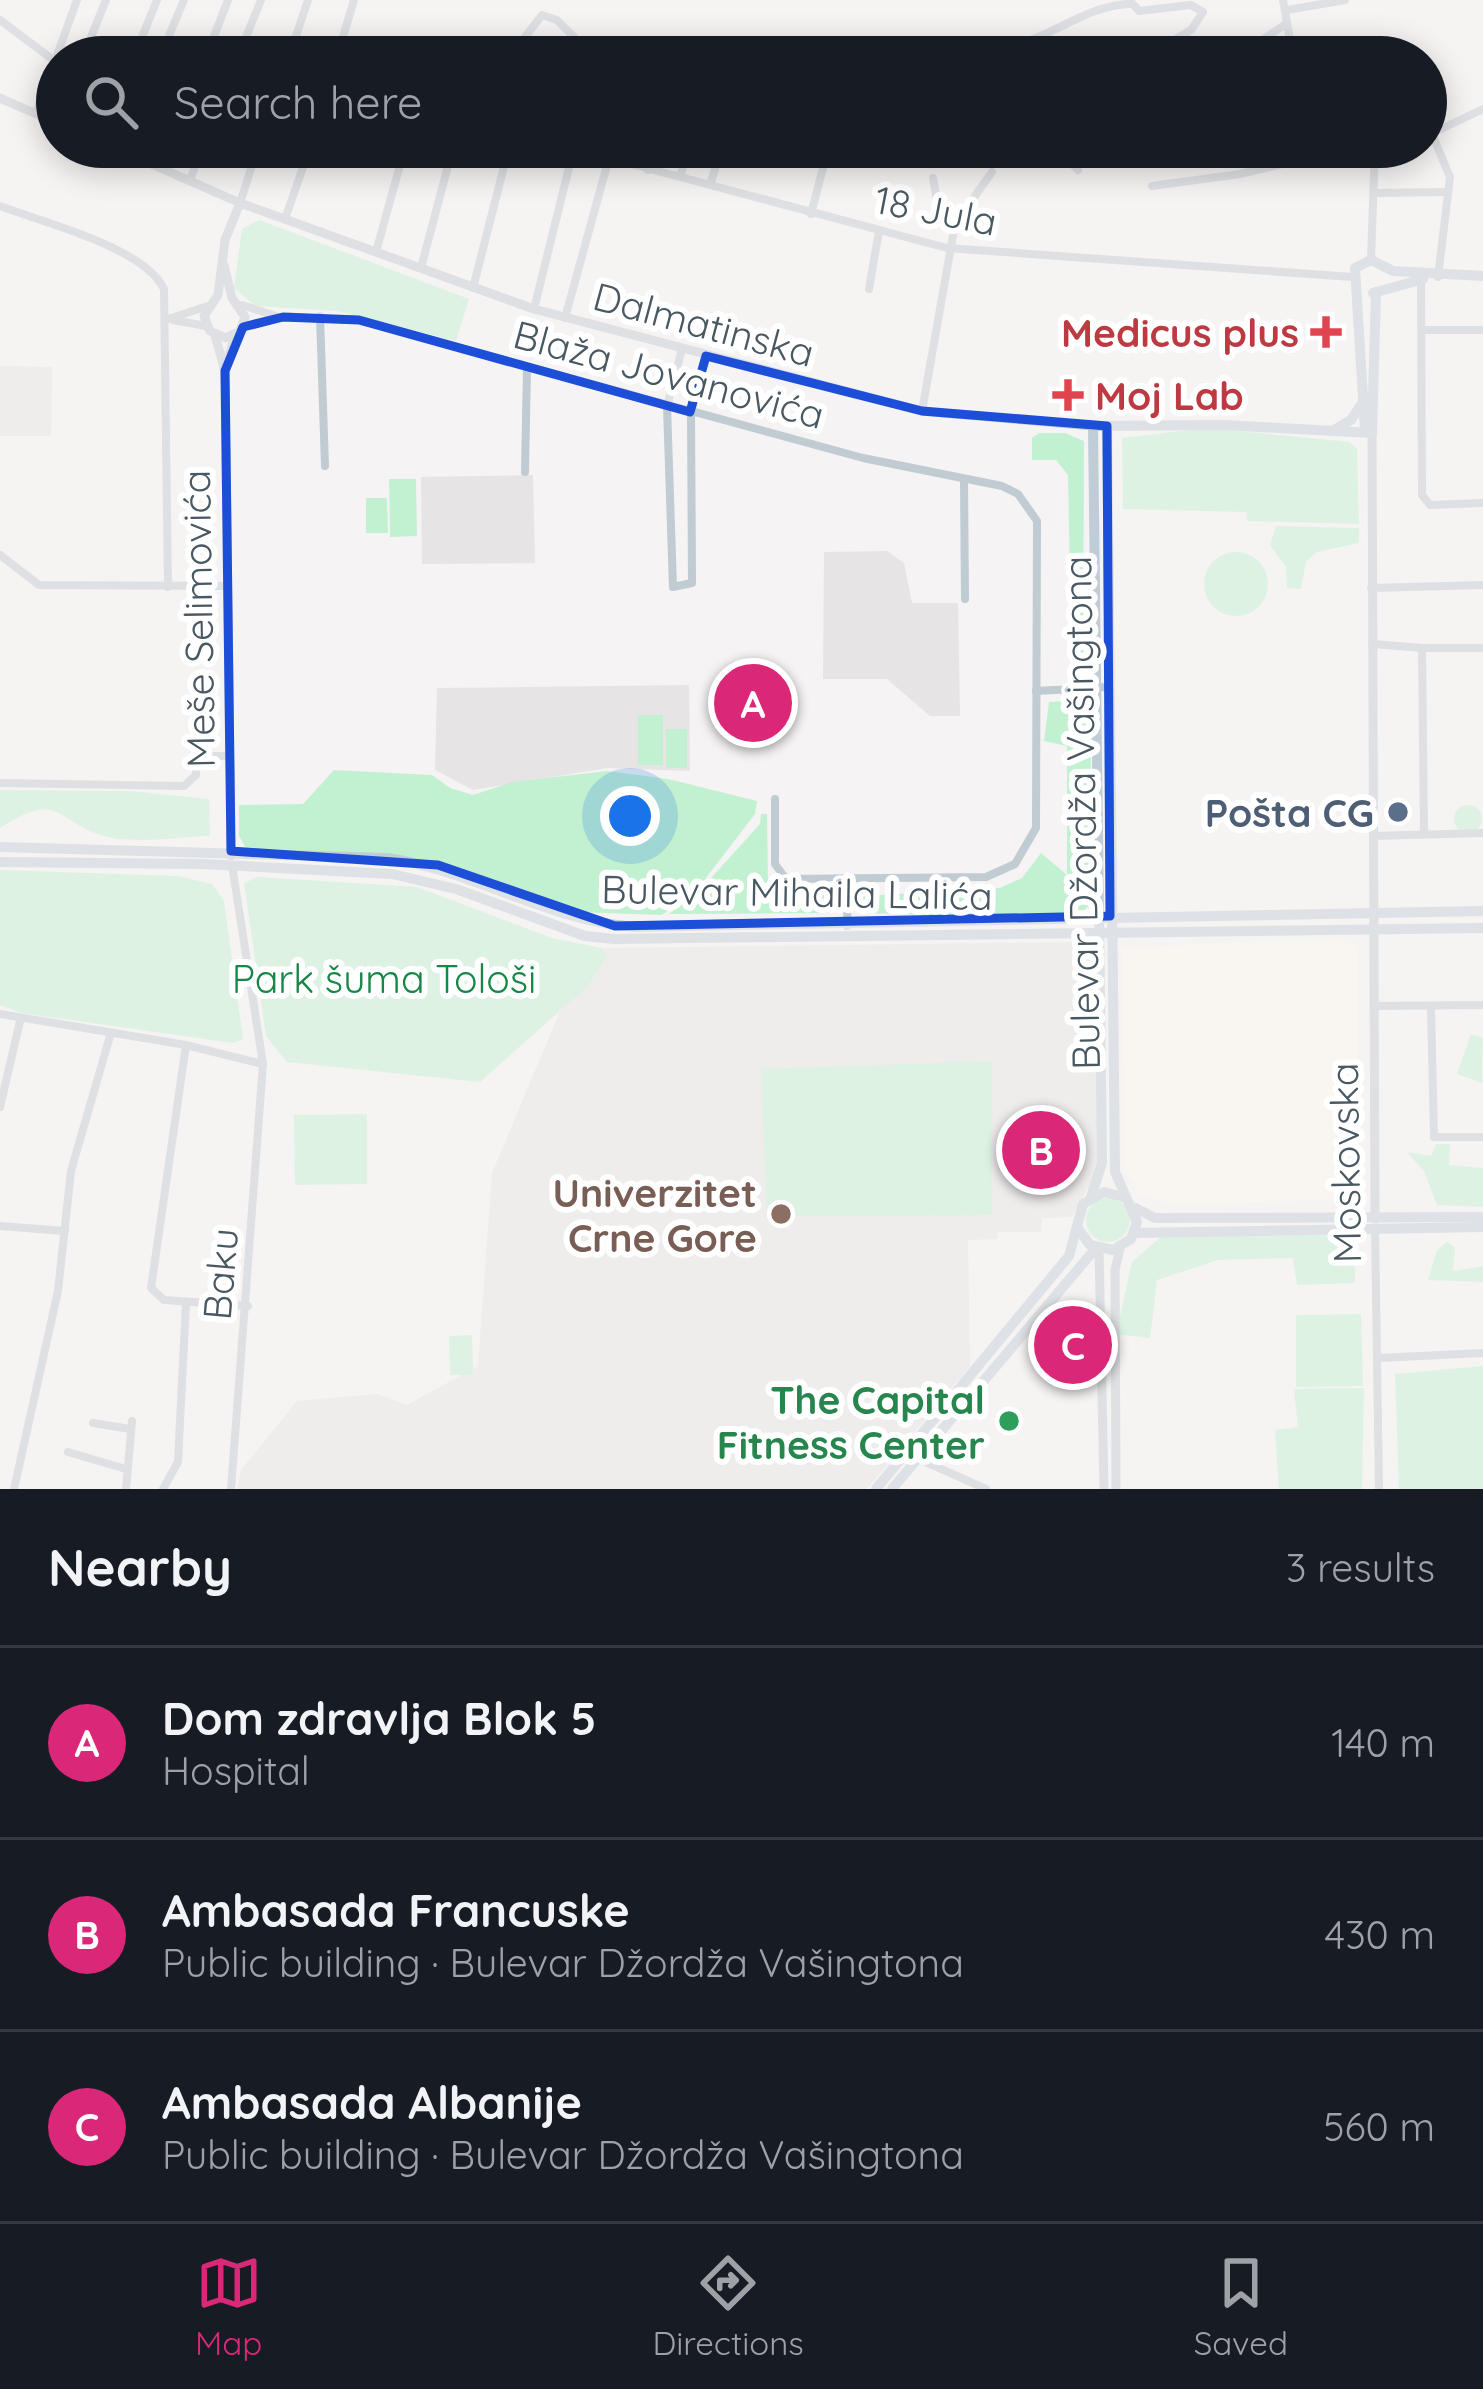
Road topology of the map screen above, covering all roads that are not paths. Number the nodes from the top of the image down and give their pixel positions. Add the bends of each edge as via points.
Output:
1 (77, 0) edge
2 (106, 0) edge
3 (157, 0) edge
4 (184, 0) edge
5 (228, 0) edge
6 (261, 0) edge
7 (308, 0) edge
8 (354, 0) edge
9 (1345, 0) edge
10 (1129, 2) edge
11 (1285, 5) edge
12 (0, 20) edge
13 (1286, 24) junction
14 (65, 36) edge
15 (91, 36) edge
16 (142, 36) edge
17 (169, 36) edge
18 (214, 36) edge
19 (246, 36) edge
20 (296, 36) edge
21 (343, 36) edge
22 (526, 36) edge
23 (573, 36) edge
24 (1048, 36) edge
25 (1181, 36) edge
26 (1268, 36) edge
27 (1289, 36) edge
28 (36, 47) edge
29 (0, 98) edge
30 (1483, 109) edge
31 (36, 113) edge
32 (1447, 126) edge
33 (1447, 163) edge
34 (162, 168) edge
35 (194, 168) edge
36 (251, 168) edge
37 (303, 168) edge
38 (399, 168) edge
39 (448, 168) edge
40 (504, 168) edge
41 (569, 168) edge
42 (606, 168) edge
43 (642, 168) edge
44 (683, 168) edge
45 (715, 168) edge
46 (823, 168) edge
47 (1263, 168) edge
48 (1375, 168) edge
49 (648, 170) joint
50 (992, 172) dead end
51 (680, 178) junction
52 (933, 178) dead end
53 (190, 181) junction
54 (710, 185) junction
55 (1152, 186) dead end
56 (1448, 192) junction
57 (1374, 194) junction
58 (240, 202) junction
59 (0, 206) edge
60 (811, 214) junction
61 (285, 219) junction
62 (955, 224) junction
63 (879, 231) junction
64 (947, 248) junction
65 (376, 254) junction
66 (1371, 260) junction
67 (224, 265) junction
68 (1383, 268) junction
69 (421, 270) junction
70 (1483, 276) edge
71 (1352, 277) junction
72 (1427, 277) junction
73 (472, 289) junction
74 (1380, 289) junction
75 (869, 290) dead end
76 (1359, 290) junction
77 (212, 302) junction
78 (237, 302) junction
79 (533, 309) junction
80 (320, 316) junction
81 (283, 317) junction
82 (565, 318) junction
83 (168, 320) junction
84 (1423, 329) junction
85 (211, 331) junction
86 (239, 331) junction
87 (1483, 331) edge
88 (682, 349) junction
89 (706, 356) junction
90 (527, 367) junction
91 (225, 371) junction
92 (1364, 399) junction
93 (667, 406) junction
94 (922, 411) junction
95 (692, 412) junction
96 (1100, 426) junction
97 (1328, 433) junction
98 (1369, 438) junction
99 (325, 466) dead end
100 (524, 472) dead end
101 (964, 479) junction
102 (1483, 503) edge
103 (0, 555) edge
104 (1483, 585) edge
105 (167, 586) junction
106 (228, 586) junction
107 (1370, 588) junction
108 (965, 599) dead end
109 (1372, 644) junction
110 (1422, 648) junction
111 (1483, 648) edge
112 (1094, 687) junction
113 (1108, 687) junction
114 (1036, 691) junction
115 (230, 756) junction
116 (0, 783) edge
117 (775, 799) dead end
118 (1483, 832) edge
119 (1424, 834) junction
120 (1373, 836) junction
121 (0, 847) edge
122 (231, 851) junction
123 (0, 862) edge
124 (232, 865) junction
125 (848, 880) junction
126 (1483, 911) edge
127 (1374, 912) junction
128 (1104, 916) junction
129 (848, 923) junction
130 (1483, 928) edge
131 (1374, 929) junction
132 (1105, 934) junction
133 (847, 940) junction
134 (1483, 1005) edge
135 (1374, 1006) junction
136 (1431, 1006) junction
137 (0, 1014) edge
138 (20, 1021) junction
139 (110, 1036) junction
140 (186, 1045) junction
141 (263, 1064) junction
142 (0, 1107) edge
143 (1483, 1137) edge
144 (1091, 1197) junction
145 (1129, 1202) junction
146 (1483, 1216) edge
147 (1375, 1222) junction
148 (0, 1226) edge
149 (1483, 1227) edge
150 (1079, 1230) junction
151 (65, 1231) junction
152 (1134, 1233) junction
153 (1120, 1248) junction
154 (1097, 1249) junction
155 (186, 1303) junction
156 (248, 1306) junction
157 (1483, 1353) edge
158 (1378, 1358) junction
159 (93, 1423) dead end
160 (68, 1452) dead end
161 (919, 1459) junction
162 (126, 1469) junction
163 (14, 1489) edge
164 (126, 1489) edge
165 (163, 1489) edge
166 (231, 1489) edge
167 (876, 1489) edge
168 (892, 1489) edge
169 (986, 1489) edge
170 (1104, 1489) edge
171 (1116, 1489) edge
172 (1379, 1489) edge

1 - 14 street
2 - 15 street
3 - 16 street
4 - 17 street
5 - 18 street
6 - 19 street
7 - 20 street
8 - 21 street
9 - 11 street
10 - 24 street via 1093,8
10 - 25 street via 1139,11 1191,5 1203,12
11 - 13 street
12 - 28 street
13 - 26 street
13 - 27 street
22 - 23 street via 542,15
29 - 31 street
30 - 32 street
33 - 56 street
34 - 53 street, Dalmatinska
35 - 53 street
36 - 58 street
37 - 61 street
38 - 65 street
39 - 69 street
40 - 73 street
41 - 79 street
42 - 82 street
43 - 49 street, 18 Jula
44 - 51 street
45 - 54 street
46 - 60 street
47 - 55 street
48 - 57 street
49 - 51 street, 18 Jula
50 - 62 street
51 - 54 street, 18 Jula
52 - 62 street via 938,206
53 - 58 street, Dalmatinska
54 - 60 street, 18 Jula
56 - 57 street
56 - 72 street
57 - 66 street
58 - 61 street, Dalmatinska
58 - 67 street
59 - 83 street via 150,267 164,289
60 - 63 street, 18 Jula
61 - 65 street, Dalmatinska
62 - 64 street
63 - 64 street, 18 Jula
63 - 75 street
64 - 71 street, 18 Jula
64 - 94 street
65 - 69 street, Dalmatinska
66 - 68 main road
66 - 71 main road
67 - 77 street
67 - 78 street, Meše Selimovića
68 - 72 main road
68 - 74 main road
69 - 73 street, Dalmatinska
70 - 72 main road
71 - 76 main road
72 - 74 main road
72 - 84 street
73 - 79 street, Dalmatinska
74 - 76 main road
74 - 98 main road, Moskovska
76 - 92 main road, Moskovska
77 - 78 street
77 - 83 street
77 - 85 street
78 - 81 street, Blaža Jovanovića
78 - 86 street, Meše Selimovića
79 - 82 street, Dalmatinska
80 - 81 street, Blaža Jovanovića
80 - 90 street, Blaža Jovanovića
80 - 99 street
81 - 86 street, Blaža Jovanovića
82 - 88 street, Dalmatinska
83 - 85 street
83 - 105 street
84 - 87 street
84 - 102 street via 1422,495 1430,505
85 - 86 street
85 - 91 street, Meše Selimovića
86 - 91 street, Meše Selimovića
88 - 89 street, Dalmatinska
88 - 93 street
89 - 94 street, Dalmatinska
89 - 95 street
90 - 93 street, Blaža Jovanovića
90 - 100 street
91 - 106 street, Meše Selimovića
92 - 97 main road via 1351,420
92 - 98 main road, Moskovska
93 - 95 street, Blaža Jovanovića
93 - 95 street via 673,587 692,583
94 - 96 street, Dalmatinska
95 - 101 street, Blaža Jovanovića
96 - 97 main road, Dalmatinska
96 - 112 main road, Bulevar Džordža Vašingtona
96 - 113 main road, Bulevar Džordža Vašingtona
97 - 98 main road, Dalmatinska
98 - 107 street, Moskovska
101 - 108 street
101 - 114 street, Blaža Jovanovića via 1011,489 1030,509 1038,560
103 - 105 street via 39,585
104 - 107 street
105 - 106 street
106 - 115 street, Meše Selimovića
107 - 109 street, Moskovska
109 - 110 street
109 - 120 street, Moskovska
110 - 111 street
110 - 119 street
112 - 113 street
112 - 114 street
112 - 128 main road, Bulevar Džordža Vašingtona
113 - 128 main road, Bulevar Džordža Vašingtona
114 - 125 street via 1036,828 1015,864 986,877
115 - 116 street via 196,756 196,776 184,786
115 - 122 street, Meše Selimovića
117 - 125 street via 779,872
118 - 119 street
119 - 120 street
120 - 127 street, Moskovska
121 - 122 main road, Bulevar Mihaila Lalića
122 - 124 street, Meše Selimovića
122 - 129 main road, Bulevar Mihaila Lalića via 438,866 615,926
123 - 124 main road, Bulevar Mihaila Lalića
124 - 133 main road, Bulevar Mihaila Lalića via 392,874 614,939
124 - 141 street, Baku
125 - 129 street
126 - 127 main road, Bulevar Mihaila Lalića
127 - 128 main road, Bulevar Mihaila Lalića
127 - 131 street, Moskovska
128 - 129 main road, Bulevar Mihaila Lalića
128 - 132 main road, Bulevar Džordža Vašingtona
129 - 133 street
130 - 131 main road, Bulevar Mihaila Lalića
131 - 132 main road, Bulevar Mihaila Lalića
131 - 135 street, Moskovska
132 - 133 main road, Bulevar Mihaila Lalića
132 - 144 main road, Bulevar Džordža Vašingtona via 1102,1163
132 - 145 main road, Bulevar Džordža Vašingtona via 1115,1172
134 - 136 street
135 - 136 street
135 - 147 street, Moskovska
136 - 143 street via 1434,1137
137 - 138 street
138 - 139 street
138 - 142 street
139 - 140 street
139 - 151 street via 70,1171
140 - 141 street
140 - 155 street via 151,1288 158,1298
141 - 156 street, Baku
144 - 145 main road via 1104,1192
144 - 150 main road
145 - 147 main road via 1155,1218
145 - 152 main road
146 - 147 main road
147 - 149 main road
147 - 152 main road
147 - 158 street, Moskovska
148 - 151 street
150 - 154 main road
150 - 167 main road via 1070,1256
151 - 163 street
152 - 153 main road
153 - 154 main road
153 - 171 street
154 - 161 main road
154 - 170 street
155 - 156 street
155 - 165 street via 178,1462
156 - 166 street, Baku
157 - 158 street
158 - 172 street, Moskovska
159 - 162 street via 131,1425
160 - 162 street
161 - 168 main road
161 - 169 street
162 - 164 street

